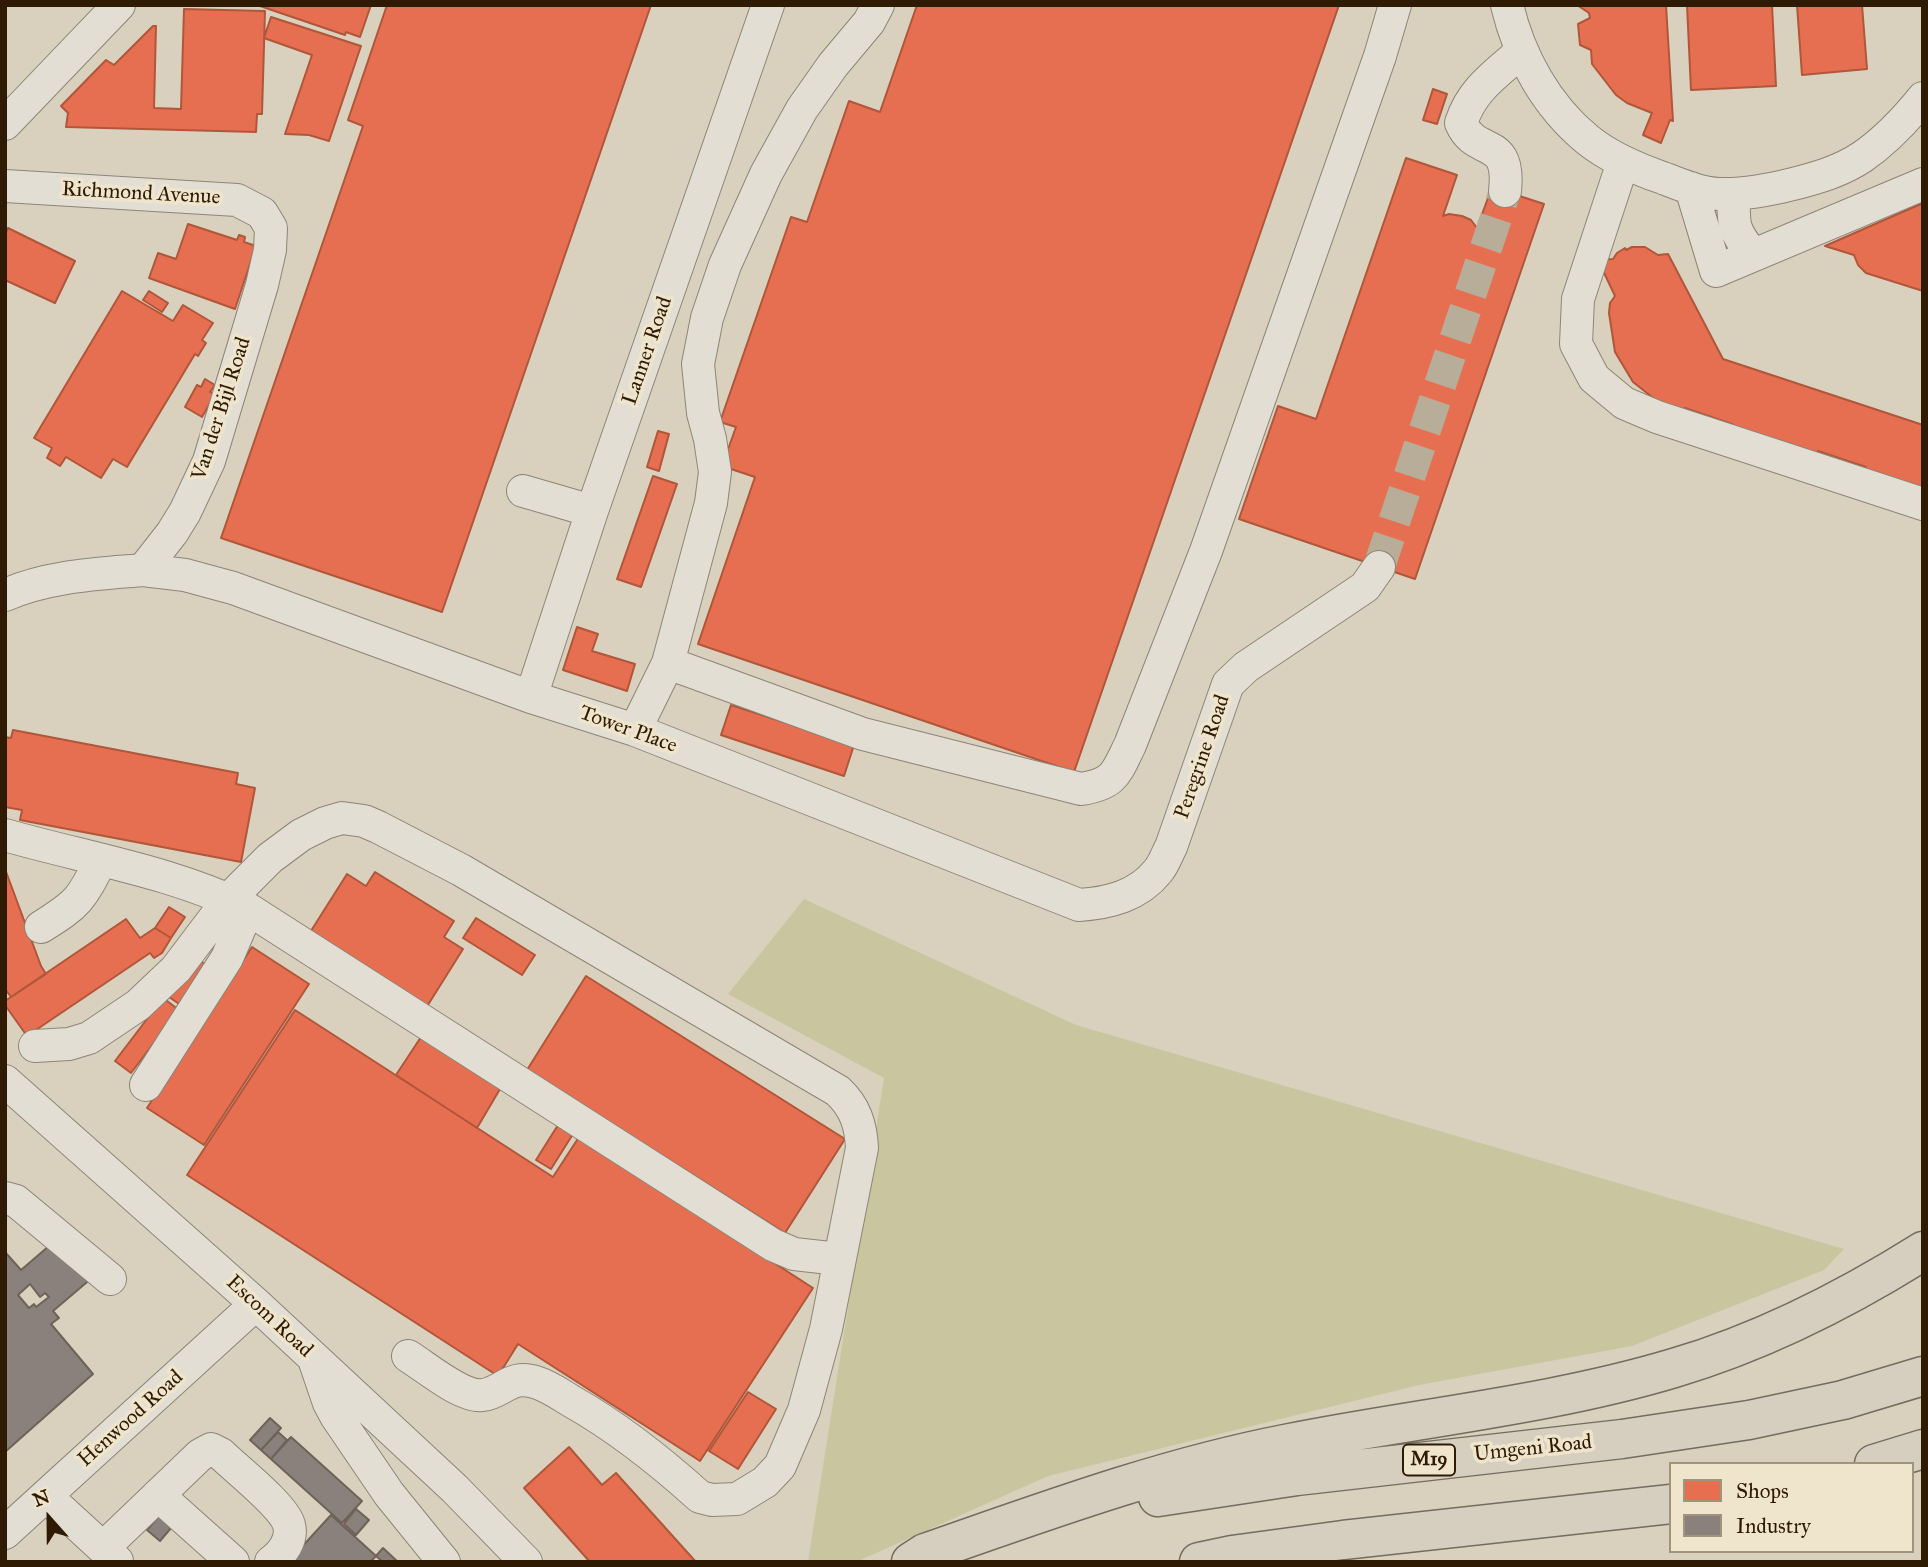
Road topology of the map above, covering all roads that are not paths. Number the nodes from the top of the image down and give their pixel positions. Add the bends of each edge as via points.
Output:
1 (119, 5) edge
2 (768, 5) edge
3 (878, 5) edge
4 (1395, 5) edge
5 (1507, 5) edge
6 (1522, 51) junction
7 (1923, 98) edge
8 (5, 124) edge
9 (1623, 162) junction
10 (1923, 184) edge
11 (5, 186) edge
12 (1690, 188) junction
13 (1505, 191) tunnel mouth
14 (1734, 194) junction
15 (268, 221) joint
16 (1753, 255) junction
17 (523, 491) dead end
18 (1923, 504) edge
19 (592, 511) junction
20 (1378, 567) tunnel mouth
21 (143, 570) junction
22 (5, 595) edge
23 (668, 663) junction
24 (531, 697) junction
25 (635, 730) junction
26 (5, 835) edge
27 (101, 860) junction
28 (1106, 903) joint
29 (238, 904) junction
30 (41, 927) dead end
31 (35, 1046) dead end
32 (146, 1085) dead end
33 (12, 1095) edge
34 (5, 1198) edge
35 (1923, 1251) edge
36 (839, 1259) junction
37 (110, 1279) dead end
38 (256, 1304) junction
39 (408, 1356) dead end
40 (313, 1357) junction
41 (1923, 1376) edge
42 (1923, 1449) edge
43 (1881, 1462) edge
44 (158, 1495) junction
45 (46, 1496) junction
46 (1669, 1504) edge
47 (5, 1532) edge
48 (110, 1555) edge
49 (233, 1562) edge
50 (271, 1562) edge
51 (444, 1562) edge
52 (526, 1562) edge
53 (911, 1562) edge
54 (939, 1562) edge
55 (1199, 1562) edge

1 - 8 street
2 - 19 street, Lanner Road
3 - 23 street via 790,130 724,265 707,318 698,385 715,472 711,503
4 - 23 street via 1206,551 1130,745 1110,780 1081,789 863,734
5 - 6 street
6 - 9 street via 1554,104 1587,139
6 - 13 street via 1485,83 1469,102 1461,123 1474,140 1502,159 1507,170
7 - 14 street via 1862,157 1825,176
9 - 12 street
9 - 18 street via 1578,299 1576,344 1594,378 1623,403
10 - 16 street
11 - 15 street, Richmond Avenue via 237,200 256,207
12 - 14 street
12 - 16 street via 1716,271
14 - 16 street via 1734,225
15 - 21 street, Van der Bijl Road via 270,250 262,285 209,461 185,512
17 - 19 street
19 - 24 street, Lanner Road
20 - 28 street, Peregrine Road via 1366,587 1246,667 1228,684 1159,871 1138,889
21 - 22 street via 53,581
21 - 24 street, Tower Place via 233,588
23 - 25 street
24 - 25 street, Tower Place
25 - 28 street, Tower Place via 1042,892 1079,905
26 - 27 street
27 - 29 street
27 - 30 street via 73,907
29 - 31 street via 176,969 114,1023 69,1044
29 - 32 street via 227,958
29 - 36 street via 773,1245 794,1254
29 - 36 street via 270,858 301,835 342,818 364,821 461,870 838,1091 854,1111 862,1148
33 - 38 street, Escom Road
34 - 37 street via 16,1201
35 - 53 highway via 1802,1318 1675,1368 1587,1391 1283,1444 1182,1468 1066,1504 925,1553
36 - 39 street via 804,1410 773,1476 737,1499 700,1497 630,1437 539,1383 518,1380 476,1395 459,1390
38 - 40 street, Escom Road
38 - 45 street, Henwood Road
40 - 51 street via 337,1416 389,1494
40 - 52 street, Escom Road
41 - 54 highway, Umgeni Road / M19 via 1843,1400 1749,1420 1159,1497 983,1545
42 - 43 highway
44 - 48 street
44 - 49 street
44 - 50 street via 205,1451 218,1452 282,1511 289,1525 284,1549
45 - 47 street, Henwood Road
45 - 48 street
46 - 55 highway via 1343,1540

